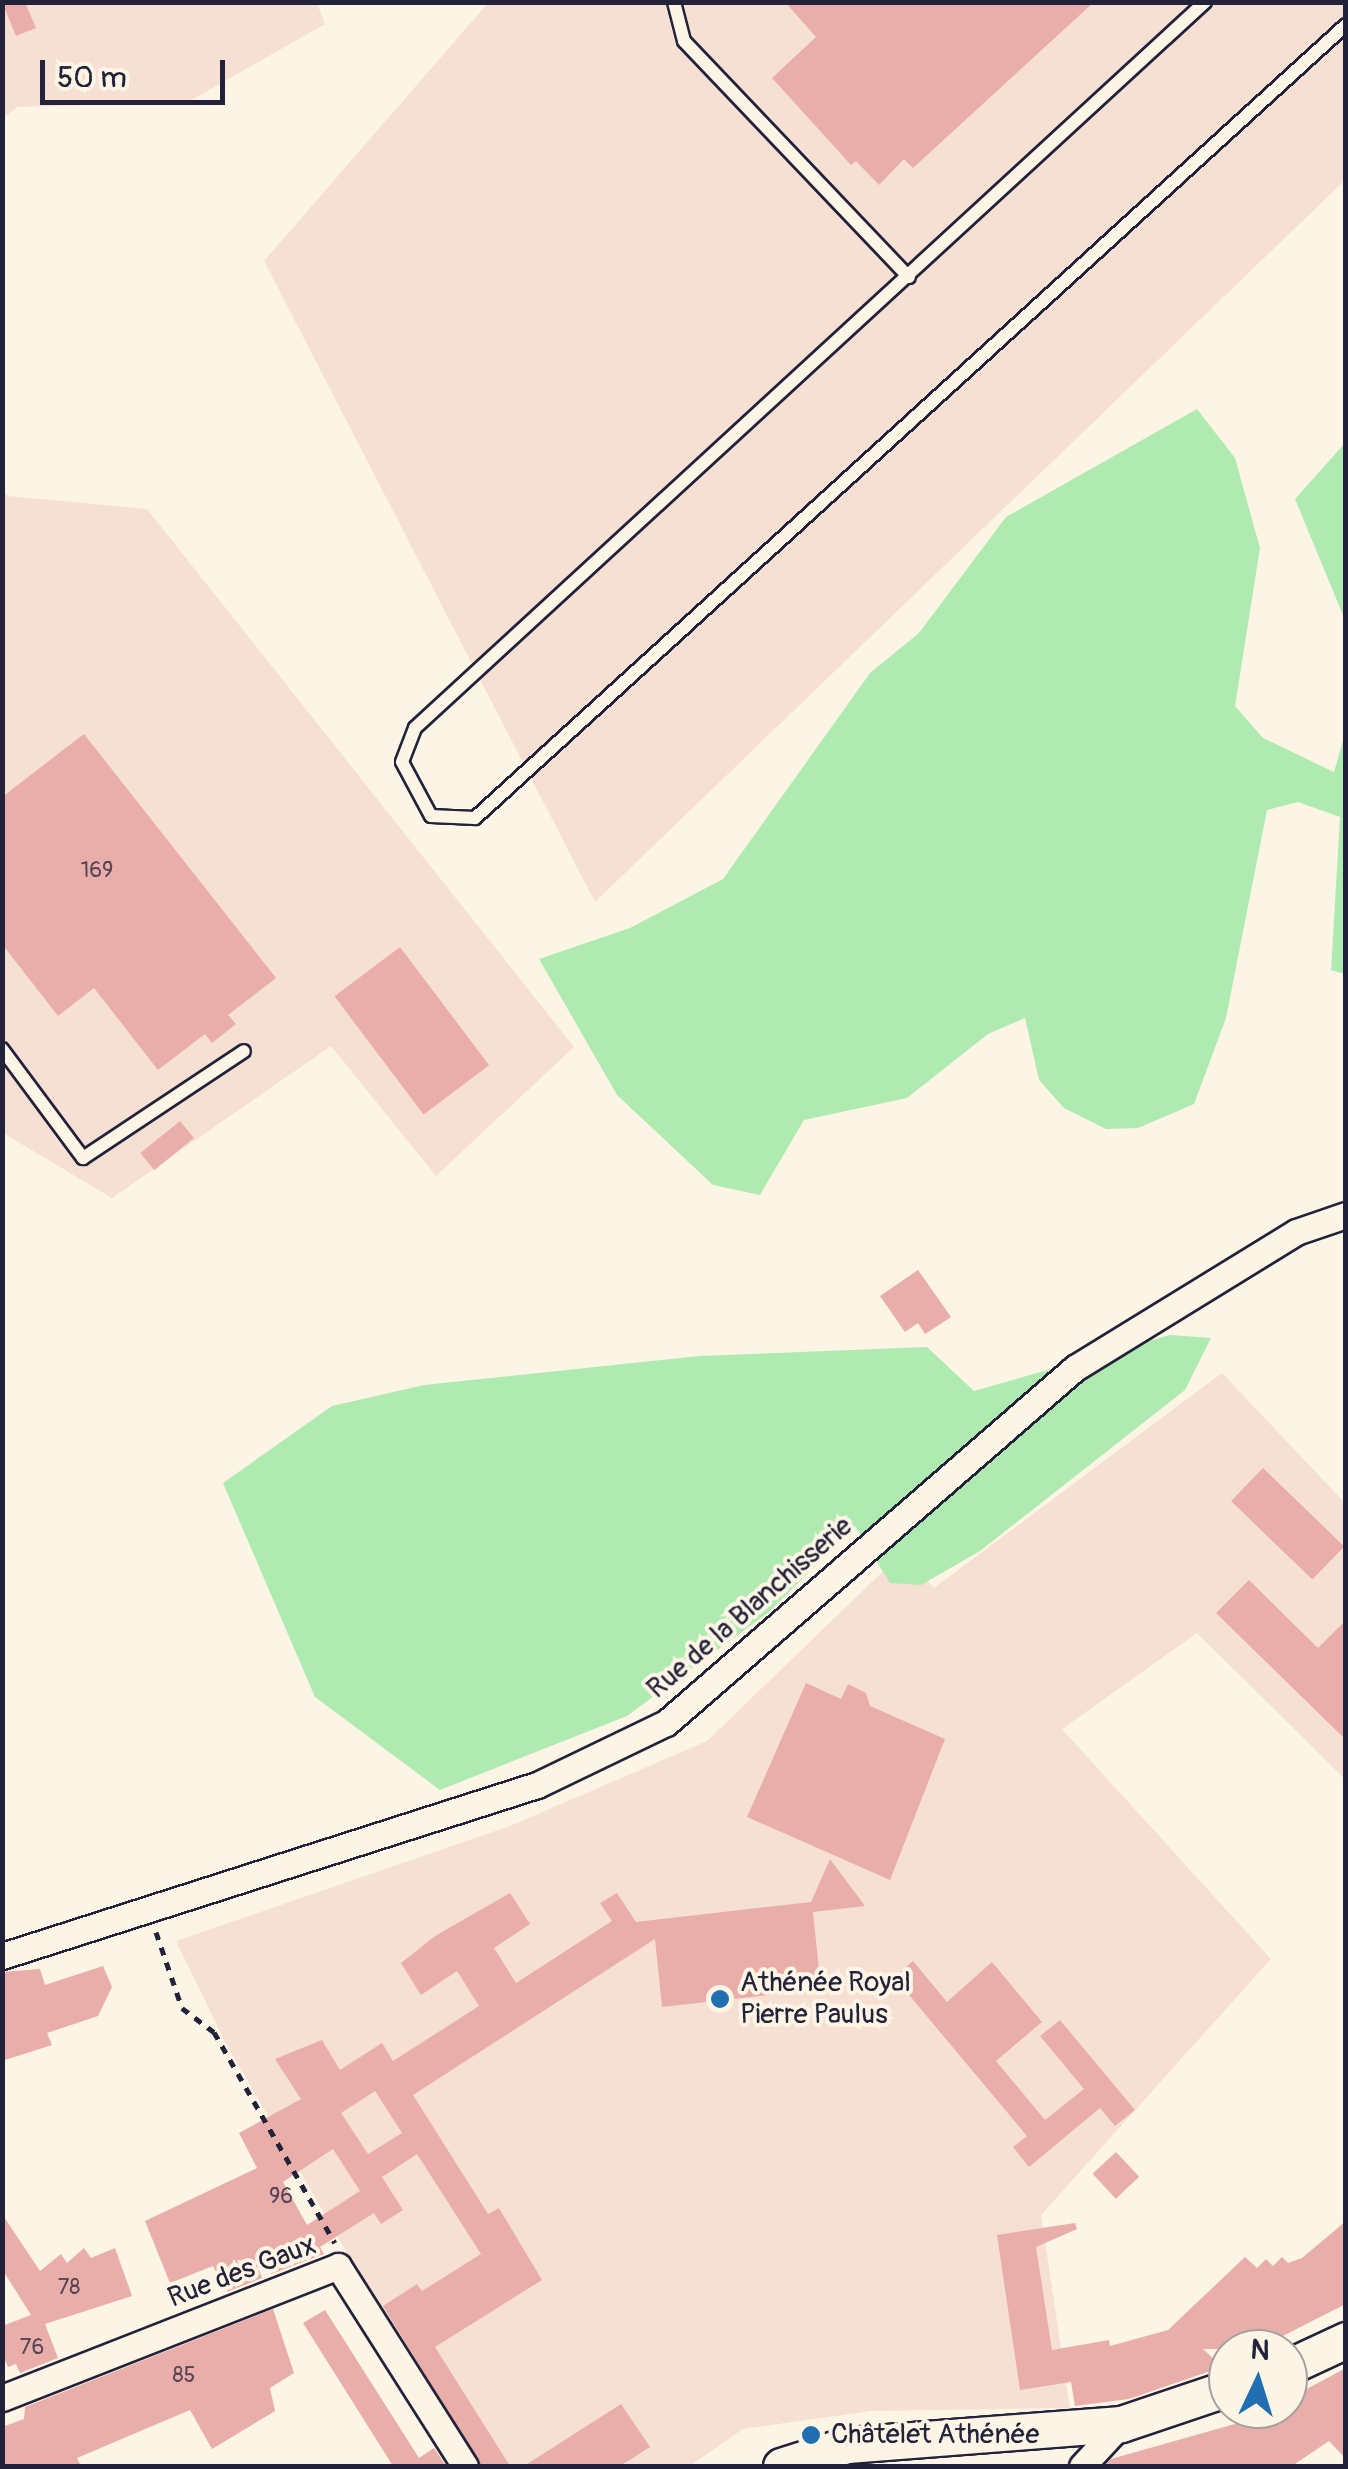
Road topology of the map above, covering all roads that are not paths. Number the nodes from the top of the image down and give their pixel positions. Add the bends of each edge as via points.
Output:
1 (674, 2) edge
2 (1205, 2) edge
3 (1346, 26) edge
4 (909, 277) junction
5 (2, 1049) edge
6 (244, 1051) dead end
7 (1346, 1215) edge
8 (2, 1956) edge
9 (1346, 2340) edge
10 (1308, 2358) edge
11 (1208, 2395) edge
12 (2, 2398) edge
13 (1121, 2424) junction
14 (465, 2466) edge
15 (781, 2466) edge
16 (1082, 2466) edge

1 - 4 lane via 684,40
2 - 4 lane
3 - 4 lane via 475,818 431,816 402,762 415,728
5 - 6 lane via 84,1158
7 - 8 street, Rue de la Blanchisserie via 1296,1232 1075,1368 666,1723 537,1785
9 - 10 main road
11 - 13 main road
12 - 14 street, Rue des Gaux via 338,2266
13 - 15 main road via 847,2445
13 - 16 street

